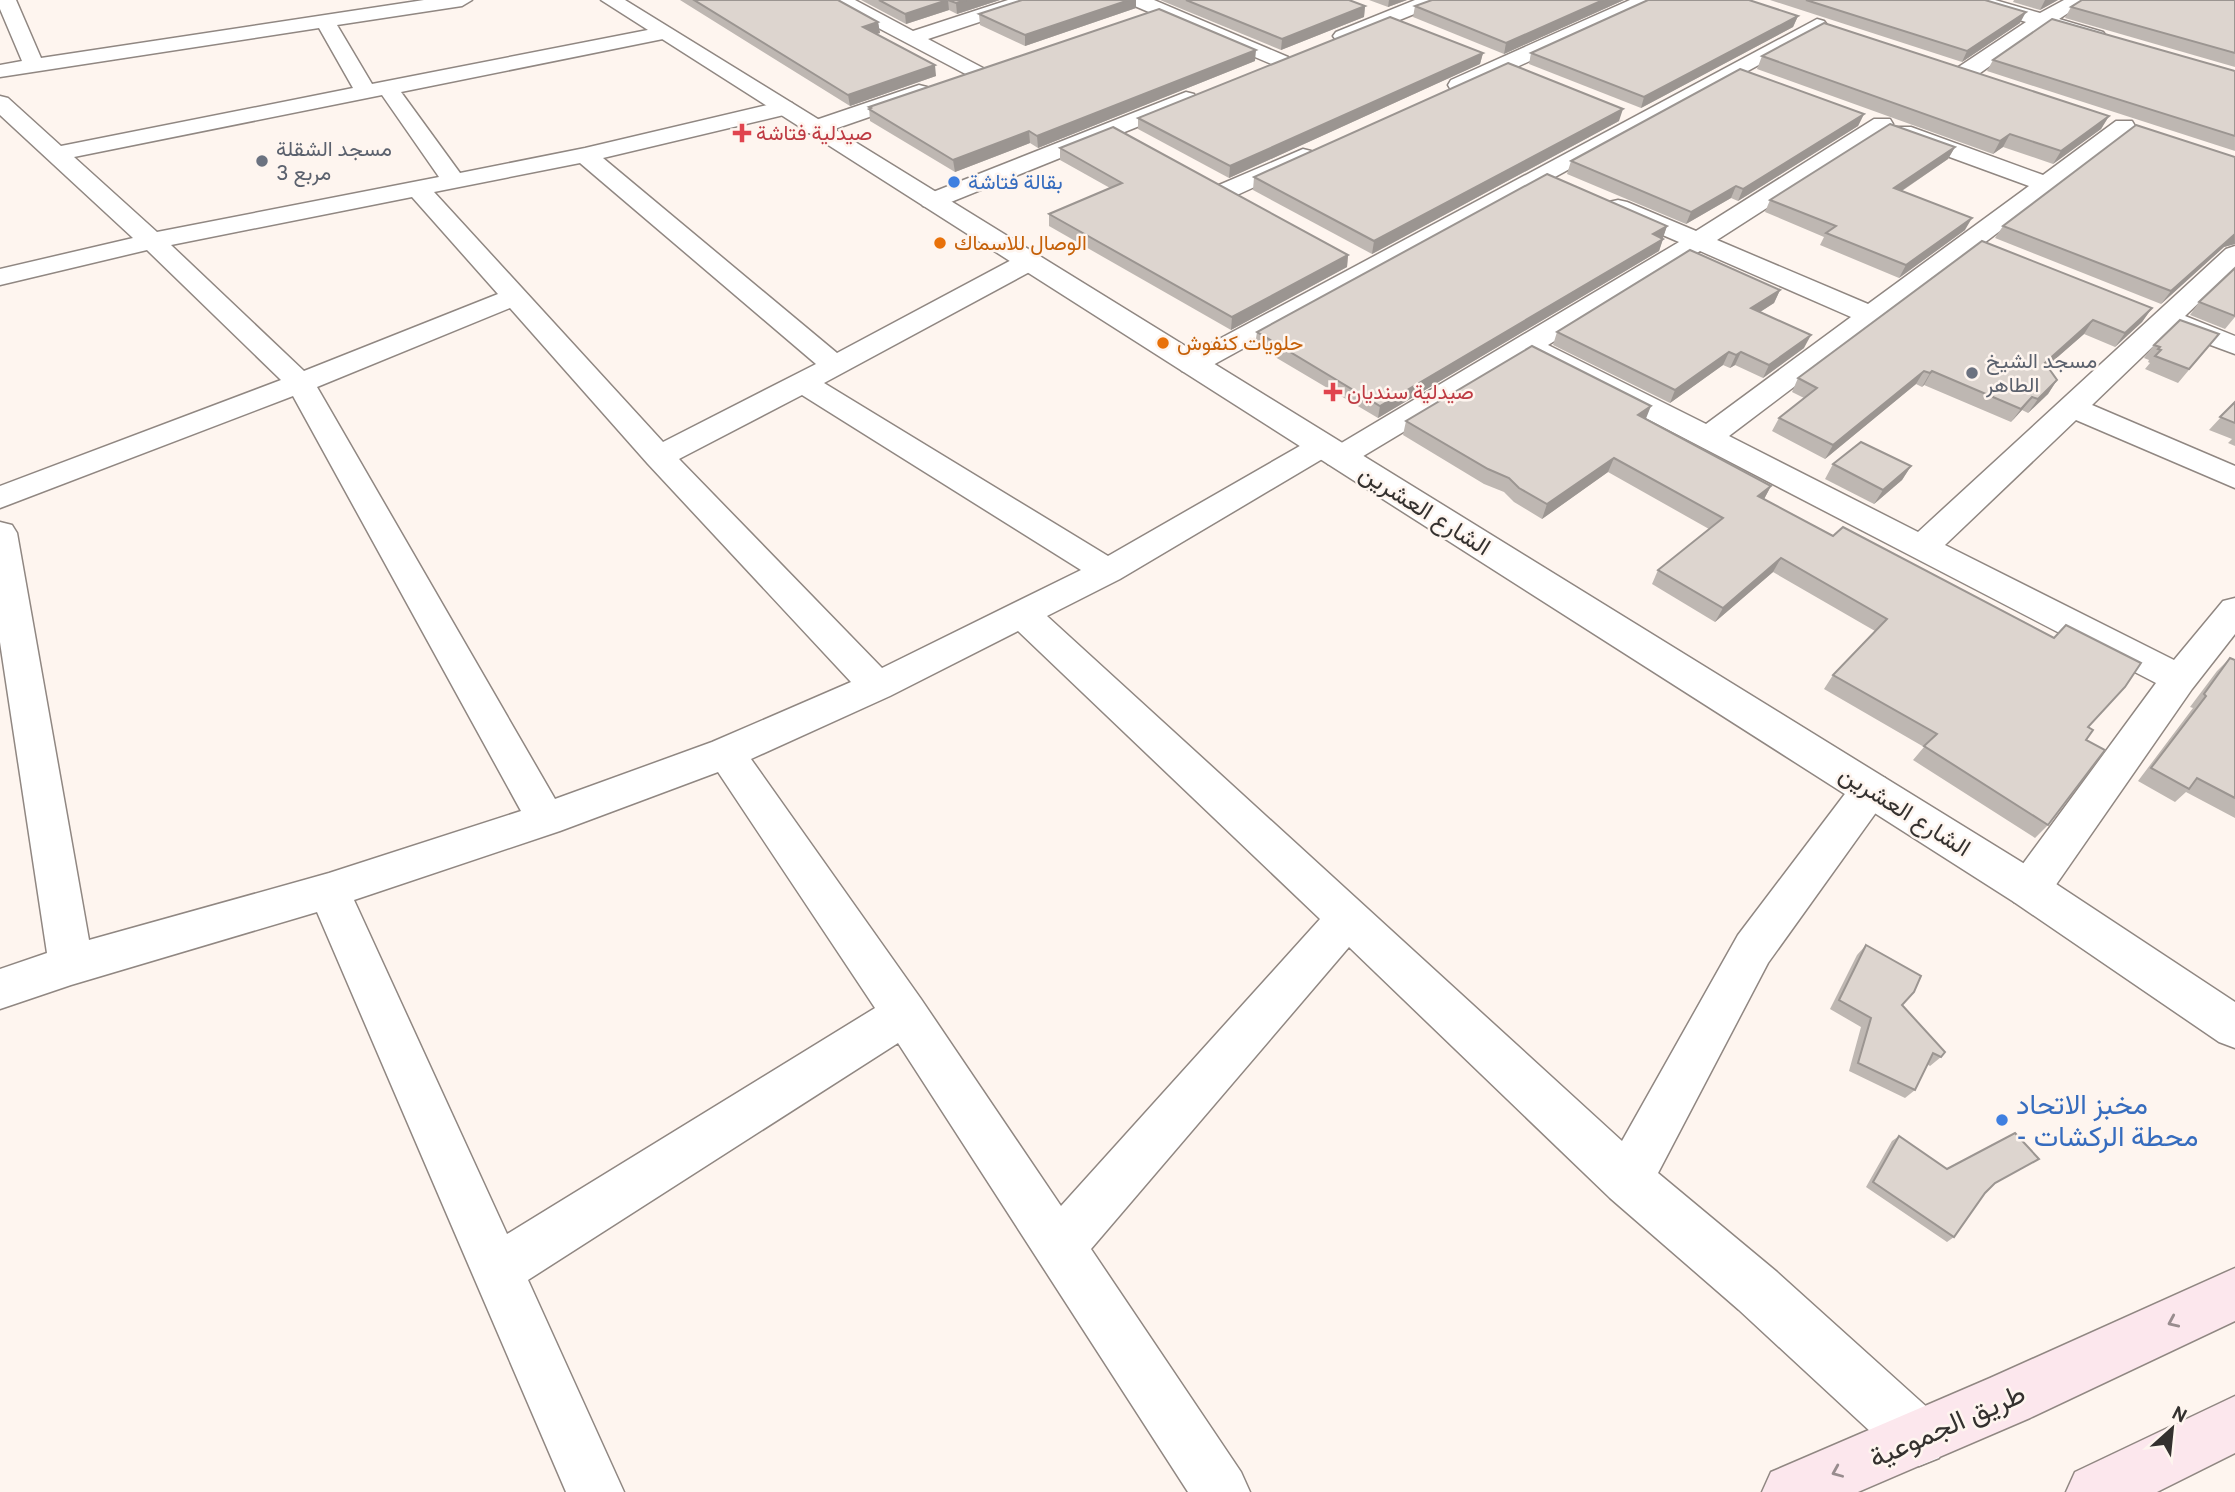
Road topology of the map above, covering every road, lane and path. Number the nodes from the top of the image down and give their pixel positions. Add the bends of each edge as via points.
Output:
1 (462, 0) edge
2 (611, 0) edge
3 (840, 0) edge
4 (1027, 0) edge
5 (1432, 0) edge
6 (1646, 0) edge
7 (1974, 0) edge
8 (2078, 0) edge
9 (13, 2) edge
10 (355, 7) edge
11 (1367, 9) dead end
12 (1135, 10) edge
13 (1389, 17) junction
14 (1792, 17) edge
15 (324, 20) junction
16 (2042, 20) junction
17 (1817, 25) junction
18 (1415, 27) edge
19 (663, 33) junction
20 (1842, 33) edge
21 (912, 38) junction
22 (2109, 40) edge
23 (1479, 54) edge
24 (1281, 61) junction
25 (1001, 64) edge
26 (1505, 64) junction
27 (1941, 65) edge
28 (34, 66) junction
29 (1733, 70) junction
30 (0, 71) edge
31 (1255, 71) edge
32 (975, 73) junction
33 (1530, 74) edge
34 (1965, 74) junction
35 (1758, 79) edge
36 (1992, 82) edge
37 (376, 89) junction
38 (1204, 92) edge
39 (1442, 93) edge
40 (0, 103) edge
41 (783, 108) junction
42 (1618, 110) edge
43 (2097, 117) edge
44 (1643, 120) junction
45 (815, 128) junction
46 (1114, 128) junction
47 (1137, 141) edge
48 (1316, 150) edge
49 (55, 153) junction
50 (585, 156) junction
51 (1542, 174) junction
52 (1205, 178) edge
53 (454, 181) junction
54 (2046, 184) junction
55 (1567, 185) edge
56 (417, 188) junction
57 (1228, 190) junction
58 (1591, 195) edge
59 (932, 201) junction
60 (1252, 203) edge
61 (152, 241) junction
62 (1700, 242) junction
63 (2235, 254) edge
64 (1347, 255) edge
65 (1028, 261) junction
66 (1371, 267) junction
67 (0, 277) edge
68 (514, 297) junction
69 (2154, 314) junction
70 (1870, 315) junction
71 (1528, 346) junction
72 (2235, 346) edge
73 (1192, 365) junction
74 (835, 366) junction
75 (300, 383) junction
76 (803, 383) junction
77 (2072, 407) junction
78 (1707, 438) junction
79 (1331, 452) junction
80 (659, 457) junction
81 (2235, 478) edge
82 (0, 498) edge
83 (0, 533) edge
84 (1921, 548) junction
85 (1108, 571) junction
86 (2235, 610) edge
87 (1022, 614) junction
88 (2179, 680) junction
89 (877, 686) junction
90 (726, 753) junction
91 (1871, 789) junction
92 (547, 819) junction
93 (2029, 889) junction
94 (329, 891) junction
95 (1347, 919) junction
96 (71, 965) junction
97 (0, 989) edge
98 (905, 1014) junction
99 (2235, 1027) edge
100 (1628, 1180) junction
101 (1058, 1248) junction
102 (497, 1269) junction
103 (2235, 1294) edge
104 (2235, 1424) edge
105 (1919, 1438) junction
106 (595, 1492) edge
107 (1221, 1492) edge
108 (1791, 1492) edge
109 (2095, 1492) edge

1 - 10 street
2 - 19 street, الشارع العشرين
3 - 21 street
4 - 21 street
5 - 13 street
6 - 26 street
7 - 16 street
8 - 16 street
9 - 28 street
10 - 15 street
11 - 13 street
12 - 24 street via 1159,10
13 - 18 street
13 - 24 street
14 - 17 street
15 - 28 street
15 - 37 street
16 - 22 street
16 - 34 street
17 - 20 street
17 - 29 street
19 - 37 street
19 - 41 street, الشارع العشرين
21 - 32 street
23 - 26 street
24 - 31 street
25 - 32 street
26 - 33 street
26 - 39 street
27 - 34 street
28 - 30 street
29 - 35 street
29 - 44 street
32 - 45 street
34 - 36 street
37 - 49 street
37 - 53 street
38 - 46 street
40 - 49 street
41 - 45 street, الشارع العشرين
41 - 50 street
42 - 44 street
43 - 54 street via 2136,130
44 - 51 street
45 - 59 street, الشارع العشرين
46 - 47 street
46 - 59 street
48 - 57 street
49 - 61 street
50 - 53 street
50 - 74 street
51 - 55 street
51 - 66 street
52 - 57 street
53 - 56 street
54 - 62 street via 1869,120
54 - 70 street via 1983,245
56 - 61 street
56 - 68 street
57 - 60 street
58 - 62 street
59 - 65 street, الشارع العشرين
61 - 67 street
61 - 75 street
62 - 70 street
62 - 71 street
63 - 69 street
64 - 66 street
65 - 73 street, الشارع العشرين
65 - 74 street
66 - 73 street
68 - 75 street
68 - 80 street
69 - 72 street
69 - 77 street
70 - 78 street
71 - 78 street
71 - 79 street
73 - 79 street, الشارع العشرين
74 - 76 street
75 - 82 street
75 - 92 street
76 - 80 street
76 - 85 street
77 - 81 street
77 - 84 street
78 - 84 street
79 - 85 street
79 - 91 street, الشارع العشرين
80 - 89 street
83 - 96 street
84 - 88 street
85 - 87 street
86 - 88 street
87 - 89 street
87 - 95 street
88 - 93 street
89 - 90 street
90 - 92 street
90 - 98 street
91 - 93 street, الشارع العشرين
91 - 100 street via 1753,949
92 - 94 street
93 - 99 street, الشارع العشرين
94 - 96 street
94 - 102 street
95 - 100 street
95 - 101 street
96 - 97 street
98 - 101 street
98 - 102 street
100 - 105 street
101 - 107 street
102 - 106 street
103 -> 105 main road, طريق الجموعية
104 - 109 main road
105 -> 108 main road, طريق الجموعية

